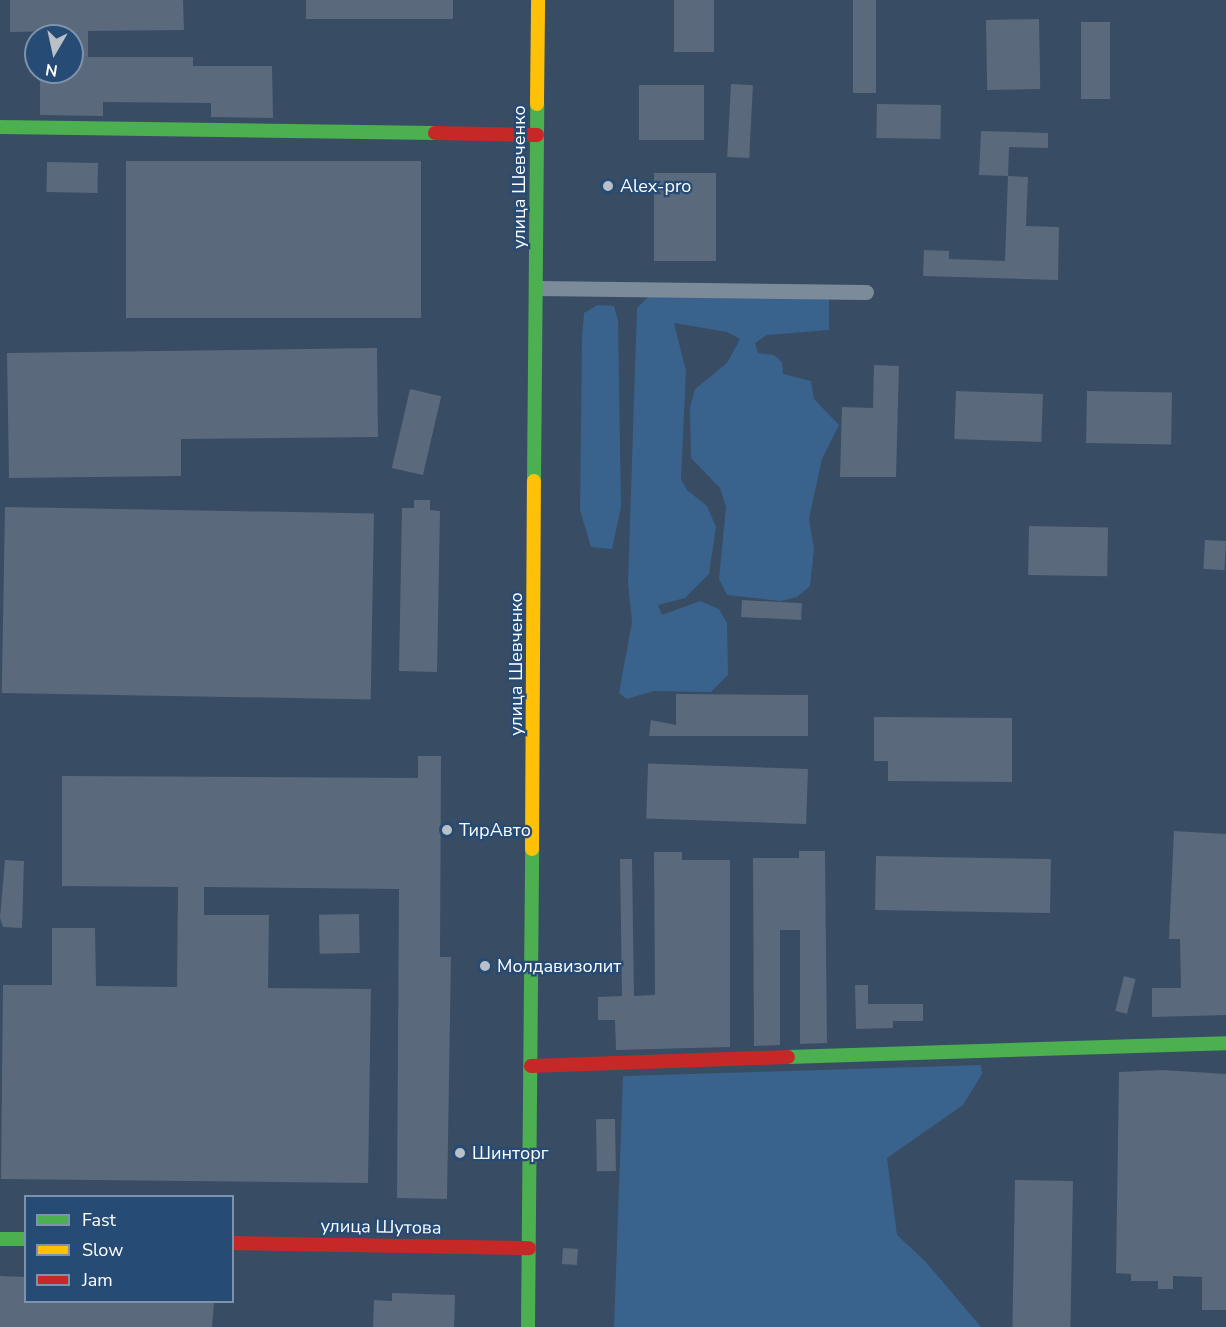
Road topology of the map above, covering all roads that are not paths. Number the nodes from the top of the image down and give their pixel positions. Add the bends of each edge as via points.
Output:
1 (538, 0) edge
2 (0, 127) edge
3 (537, 135) junction
4 (536, 288) junction
5 (866, 292) dead end
6 (1226, 1043) edge
7 (531, 1066) junction
8 (0, 1239) edge
9 (24, 1239) edge
10 (234, 1243) edge
11 (529, 1248) junction
12 (528, 1327) edge

1 - 3 main road, улица Шевченко
2 - 3 main road
3 - 4 main road, улица Шевченко
4 - 5 street
4 - 7 main road, улица Шевченко
6 - 7 main road
7 - 11 main road, улица Шевченко
8 - 9 main road
10 - 11 main road, улица Шутова
11 - 12 main road, улица Шевченко

